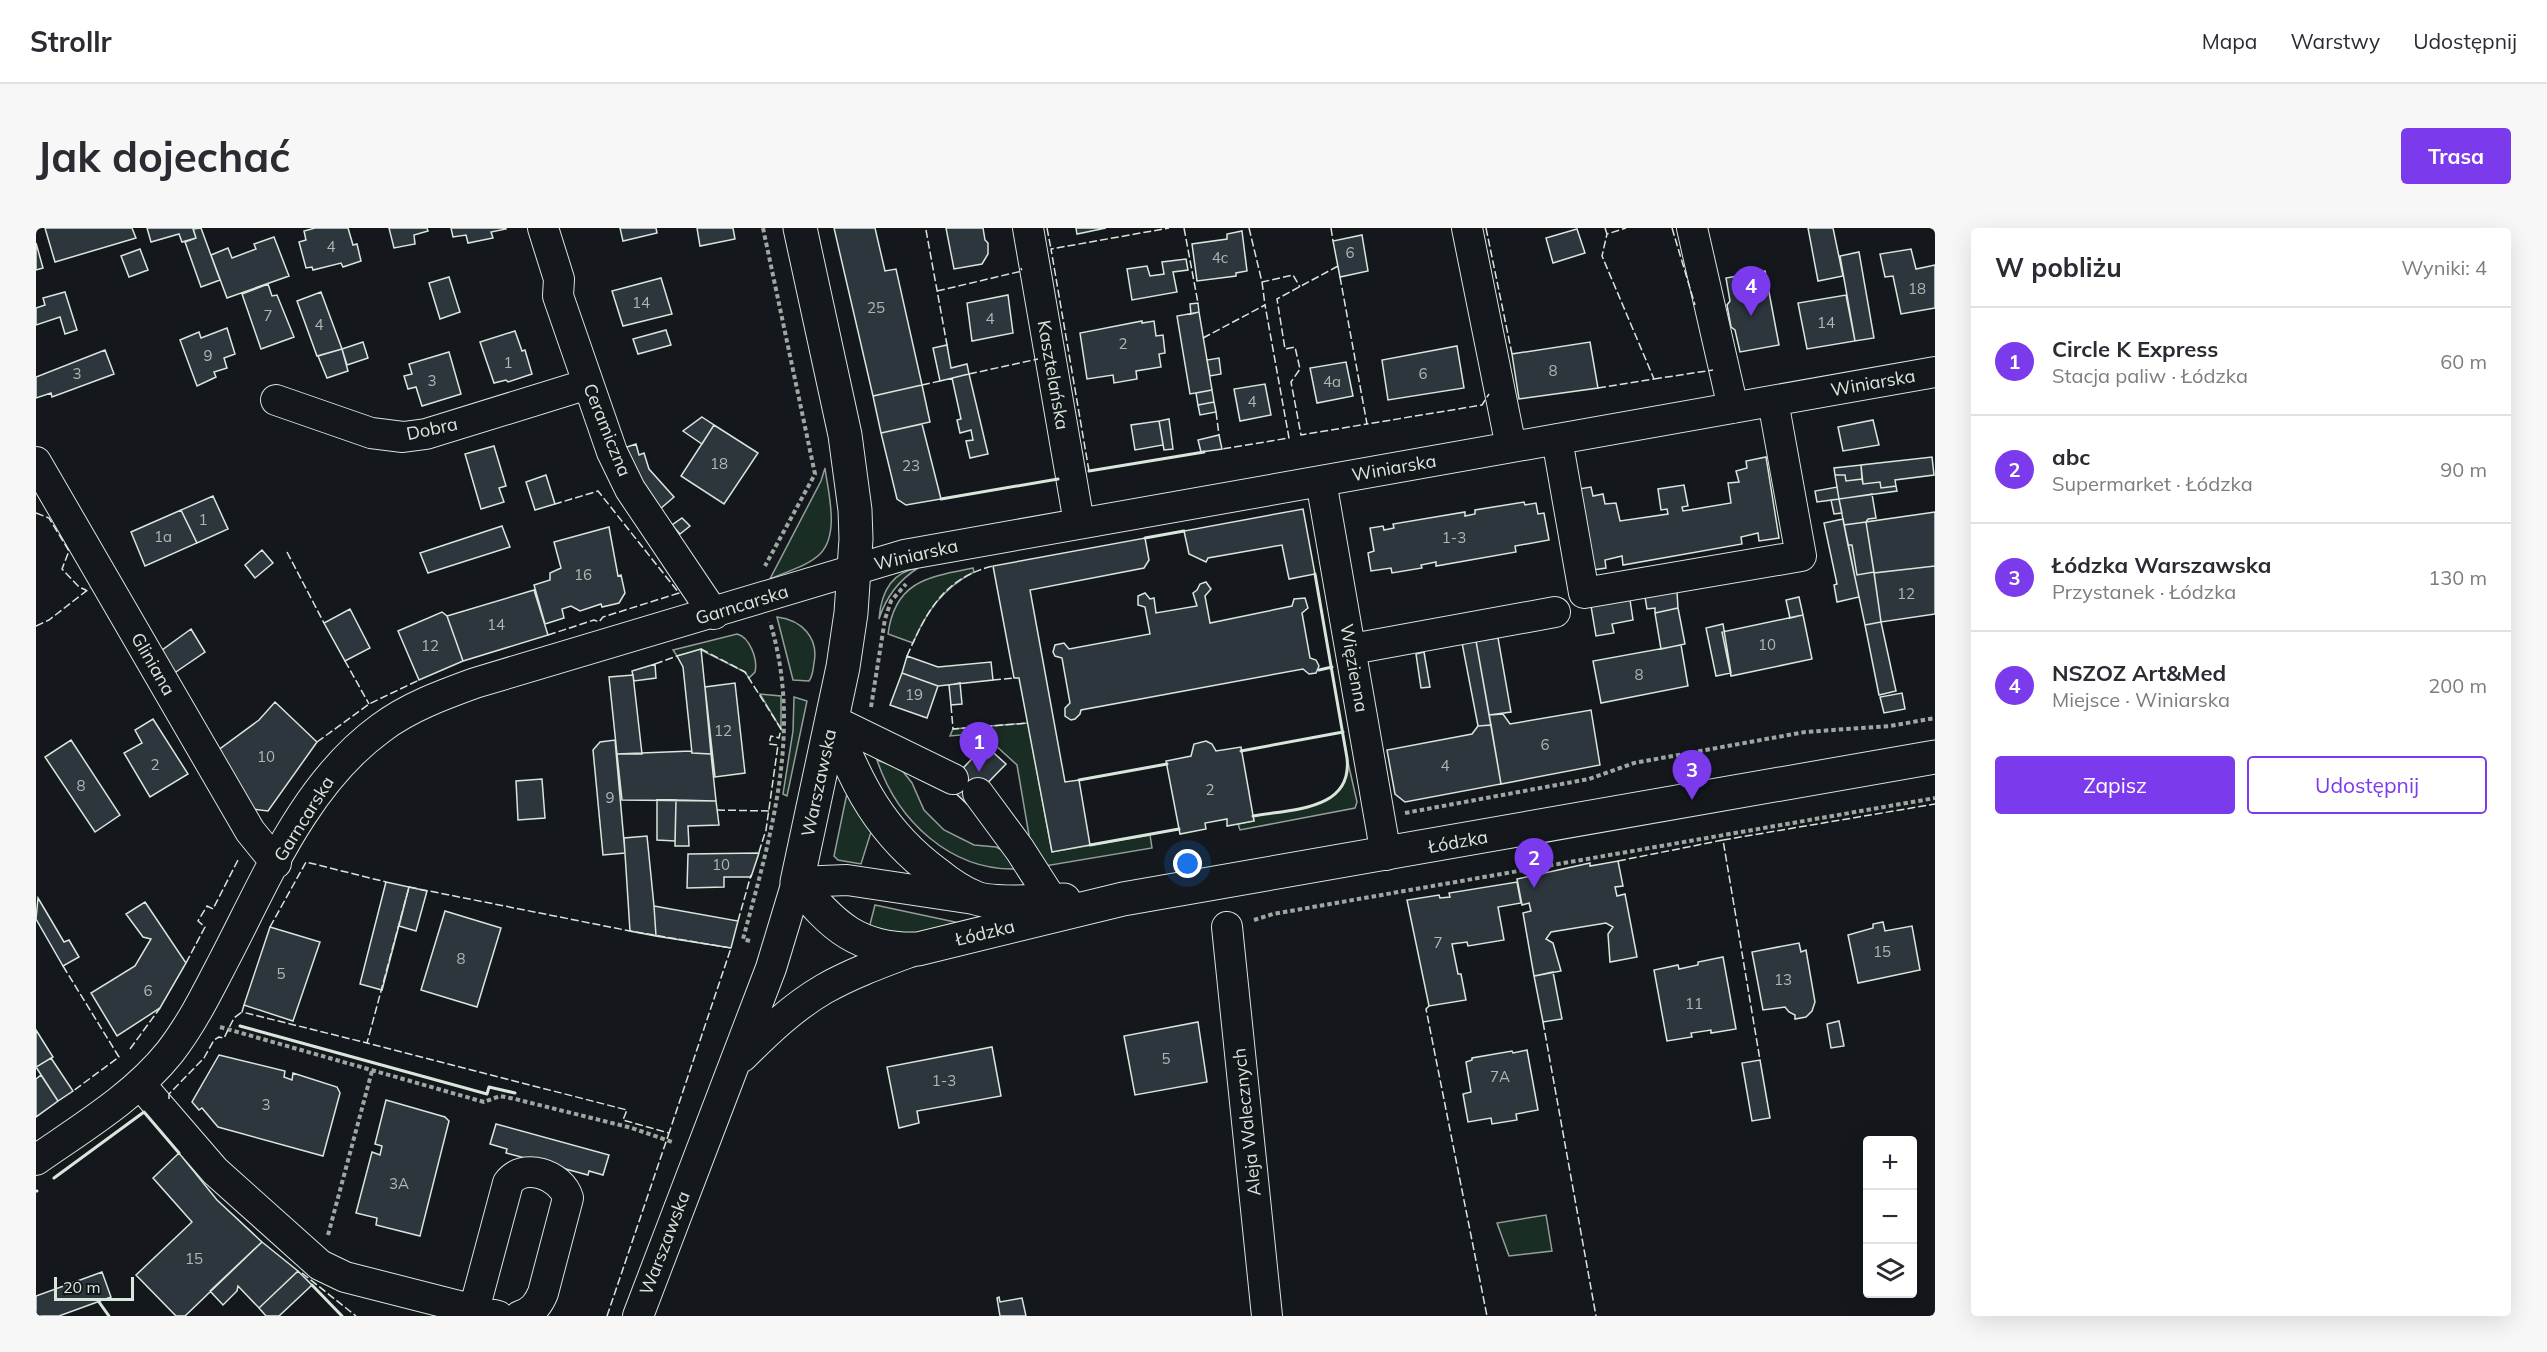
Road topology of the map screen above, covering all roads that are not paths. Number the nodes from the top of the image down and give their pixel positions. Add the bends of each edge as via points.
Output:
1 (543, 228) edge
2 (800, 228) edge
3 (1028, 228) edge
4 (1467, 228) edge
5 (1692, 228) edge
6 (1935, 372) edge
7 (588, 384) junction
8 (276, 400) dead end
9 (1773, 401) junction
10 (1734, 408) junction
11 (1557, 439) junction
12 (1511, 447) junction
13 (36, 462) edge
14 (1321, 481) junction
15 (1079, 523) junction
16 (855, 570) junction
17 (1555, 612) dead end
18 (714, 614) junction
19 (1352, 649) junction
20 (832, 720) junction
21 (1935, 758) edge
22 (1386, 855) junction
23 (276, 863) junction
24 (797, 882) junction
25 (977, 899) junction
26 (1123, 899) junction
27 (1052, 900) junction
28 (1227, 927) road end
29 (918, 949) junction
30 (734, 1065) junction
31 (140, 1084) junction
32 (36, 1160) edge
33 (486, 1313) edge
34 (520, 1316) edge
35 (638, 1316) edge
36 (1267, 1316) edge

1 - 7 street, Ceramiczna via 559,279 558,296
2 - 16 main road, Warszawska via 851,471
3 - 15 street, Kasztelańska
4 - 12 street
5 - 10 street
6 - 9 street, Winiarska
7 - 8 street, Dobra via 426,434 403,436 371,432
7 - 18 street, Ceramiczna via 630,489
9 - 10 street, Winiarska
9 - 11 street via 1801,556 1584,593
10 - 11 street, Winiarska
11 - 12 street, Winiarska
12 - 14 street, Winiarska
13 - 23 street, Gliniana via 250,831
14 - 15 street, Winiarska
14 - 19 street, Więzienna
15 - 16 street, Winiarska via 904,555
16 - 18 street, Garncarska
16 - 20 main road, Warszawska
17 - 19 street
18 - 23 street, Garncarska via 426,701 381,727 344,759 315,795
19 - 22 street, Więzienna
20 - 24 main road, Warszawska
20 - 25 main road via 856,780 889,830 922,864
20 - 27 street via 965,786 1020,850
21 - 22 main road, Łódzka
22 - 26 main road, Łódzka
23 - 31 street, Garncarska via 194,1016
24 - 25 street via 847,880
24 - 29 main road, Łódzka via 850,935 881,948
24 - 30 street, Warszawska via 771,968
25 - 27 main road, Łódzka
26 - 27 main road, Łódzka
26 - 29 main road, Łódzka
28 - 36 street, Aleja Walecznych
29 - 30 street via 822,990 793,1010
30 - 35 street, Warszawska
31 - 32 street, Garncarska
31 - 33 street via 215,1171 320,1265 345,1277
33 - 34 street via 508,1183 514,1175 531,1172 559,1182 568,1198 543,1293 538,1305

